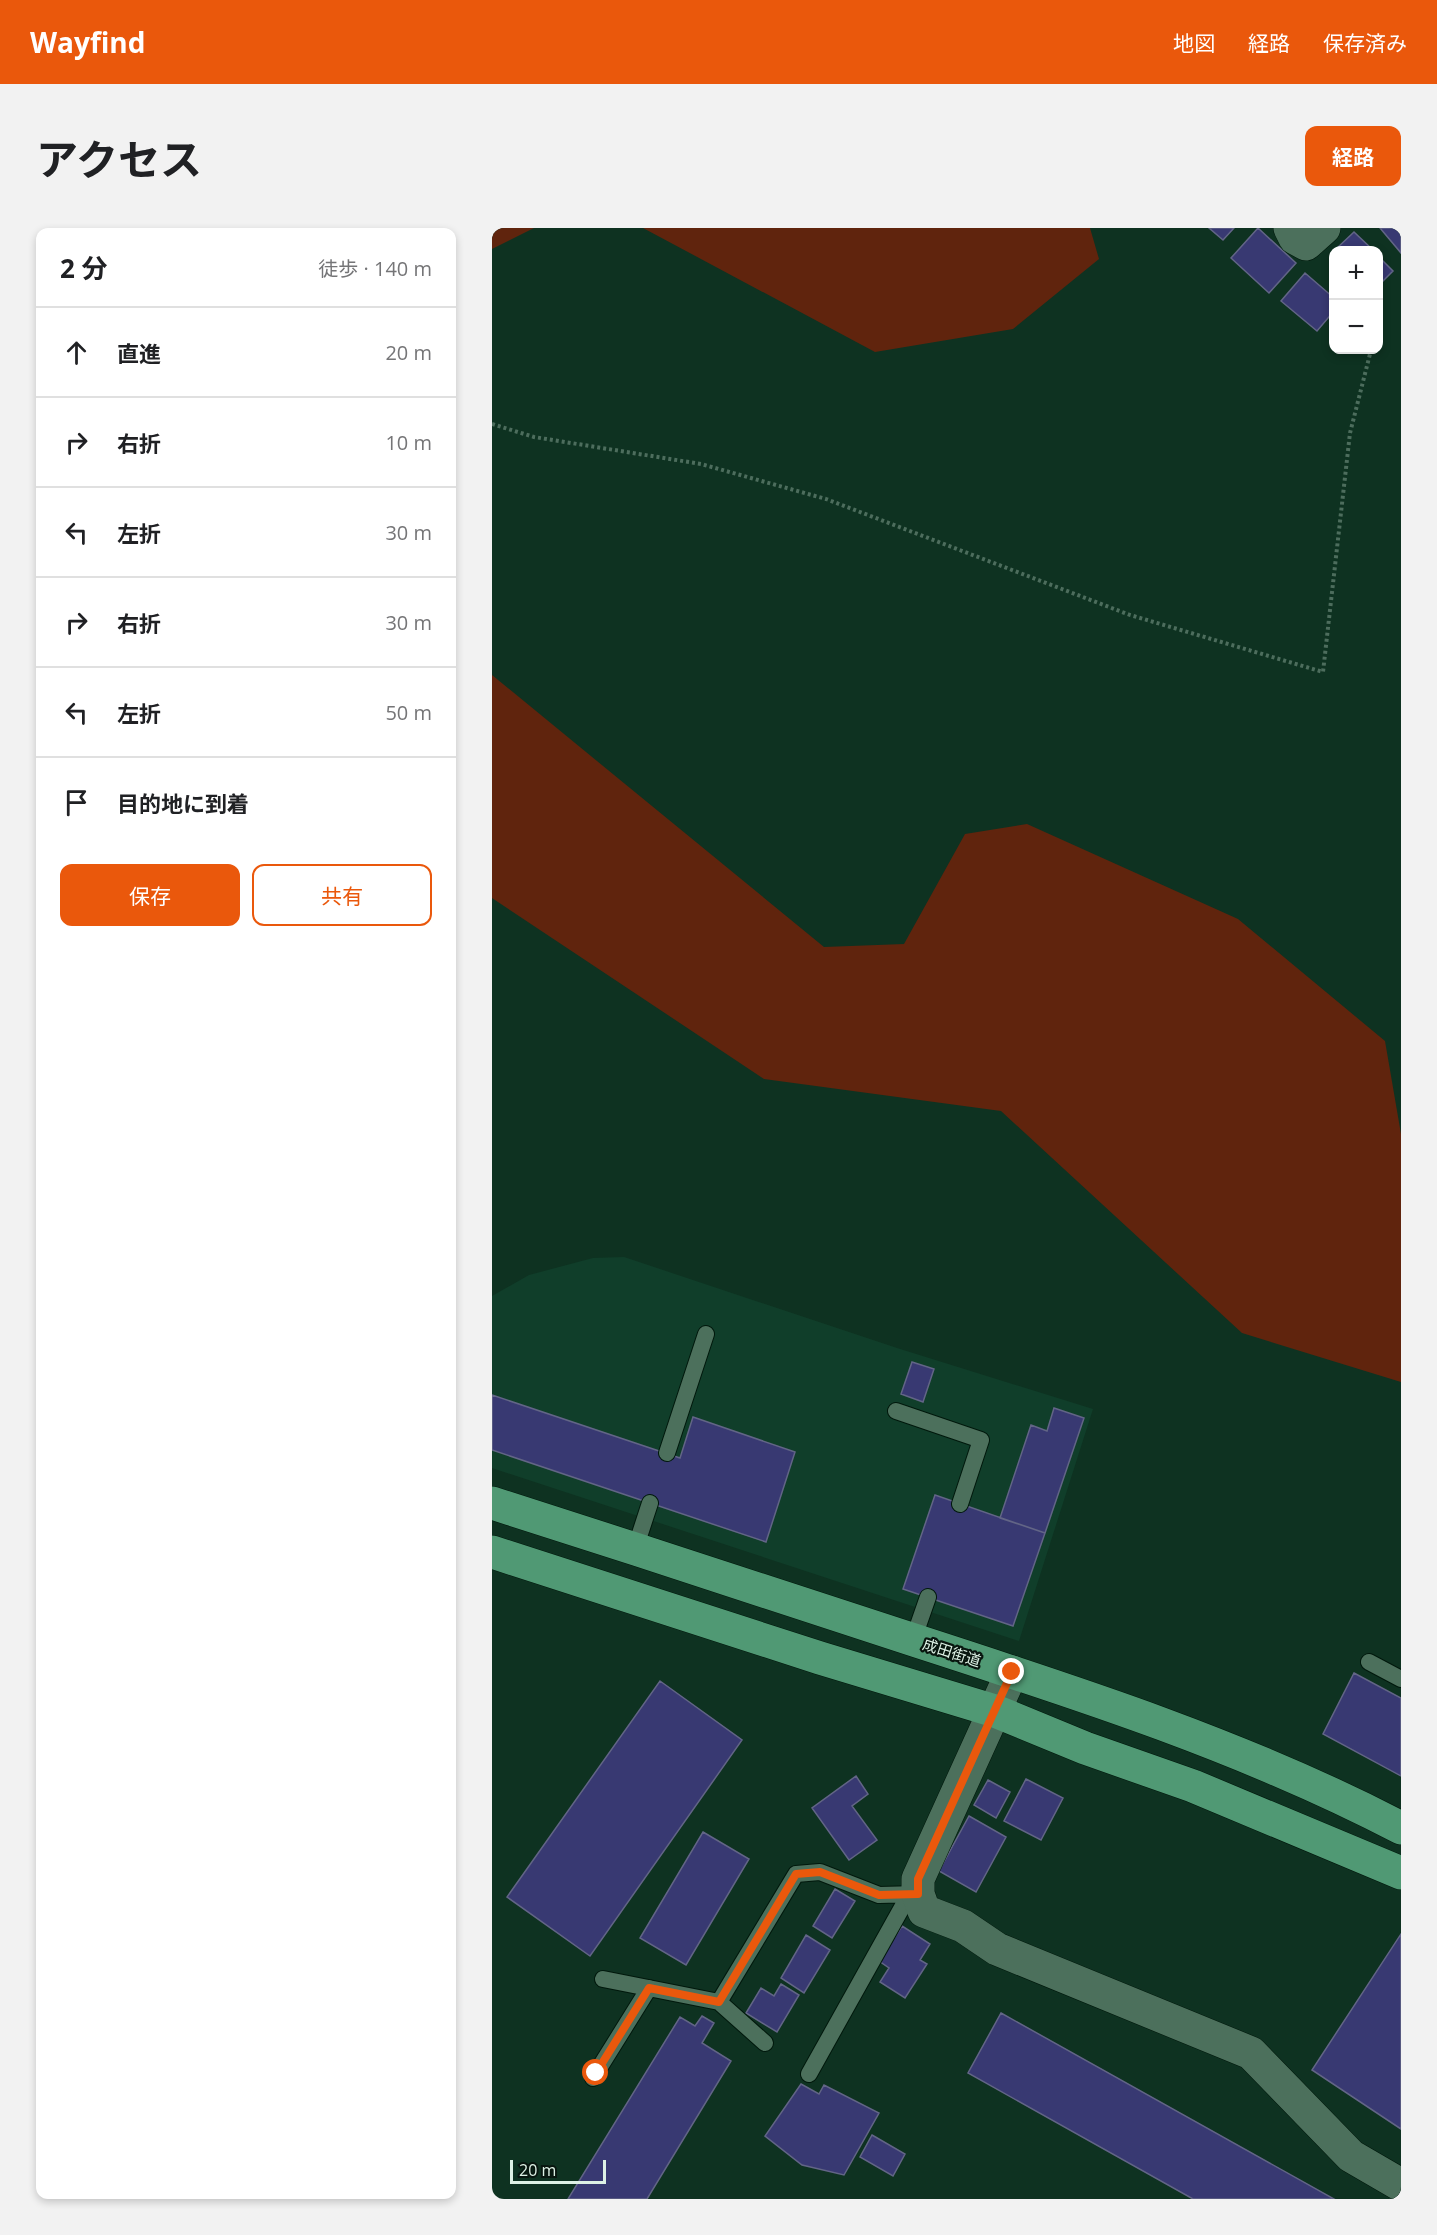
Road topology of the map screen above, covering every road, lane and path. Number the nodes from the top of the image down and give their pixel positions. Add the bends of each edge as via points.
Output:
1 (1290, 228) edge
2 (1324, 228) edge
3 (1370, 354) edge
4 (492, 424) edge
5 (706, 1334) dead end
6 (896, 1411) dead end
7 (667, 1454) dead end
8 (492, 1503) edge
9 (650, 1503) dead end
10 (960, 1504) dead end
11 (635, 1549) junction
12 (492, 1552) edge
13 (928, 1597) dead end
14 (913, 1640) junction
15 (1369, 1662) dead end
16 (1012, 1672) junction
17 (1401, 1679) edge
18 (995, 1711) junction
19 (1401, 1828) edge
20 (1401, 1873) edge
21 (914, 1894) junction
22 (603, 1980) dead end
23 (649, 1988) junction
24 (719, 2002) junction
25 (765, 2043) dead end
26 (809, 2074) dead end
27 (593, 2079) dead end
28 (1401, 2185) edge

1 - 2 street via 1294,238 1306,244
3 - 4 path via 1350,433 1323,672 1130,615 826,499 701,464 534,437
5 - 7 lane
6 - 10 lane via 981,1440
8 - 11 highway, 成田街道
9 - 11 lane
11 - 14 highway, 成田街道
12 - 18 highway
13 - 14 lane
14 - 16 highway, 成田街道
15 - 17 lane
16 - 18 street
16 - 19 highway, 成田街道 via 1264,1762
18 - 20 highway via 1193,1786
18 - 21 street
21 - 24 lane via 879,1895 820,1872 796,1874
21 - 26 lane
21 - 28 street via 924,1911 963,1926 997,1949 1251,2053 1352,2156
22 - 23 lane
23 - 24 lane
23 - 27 lane
24 - 25 lane

